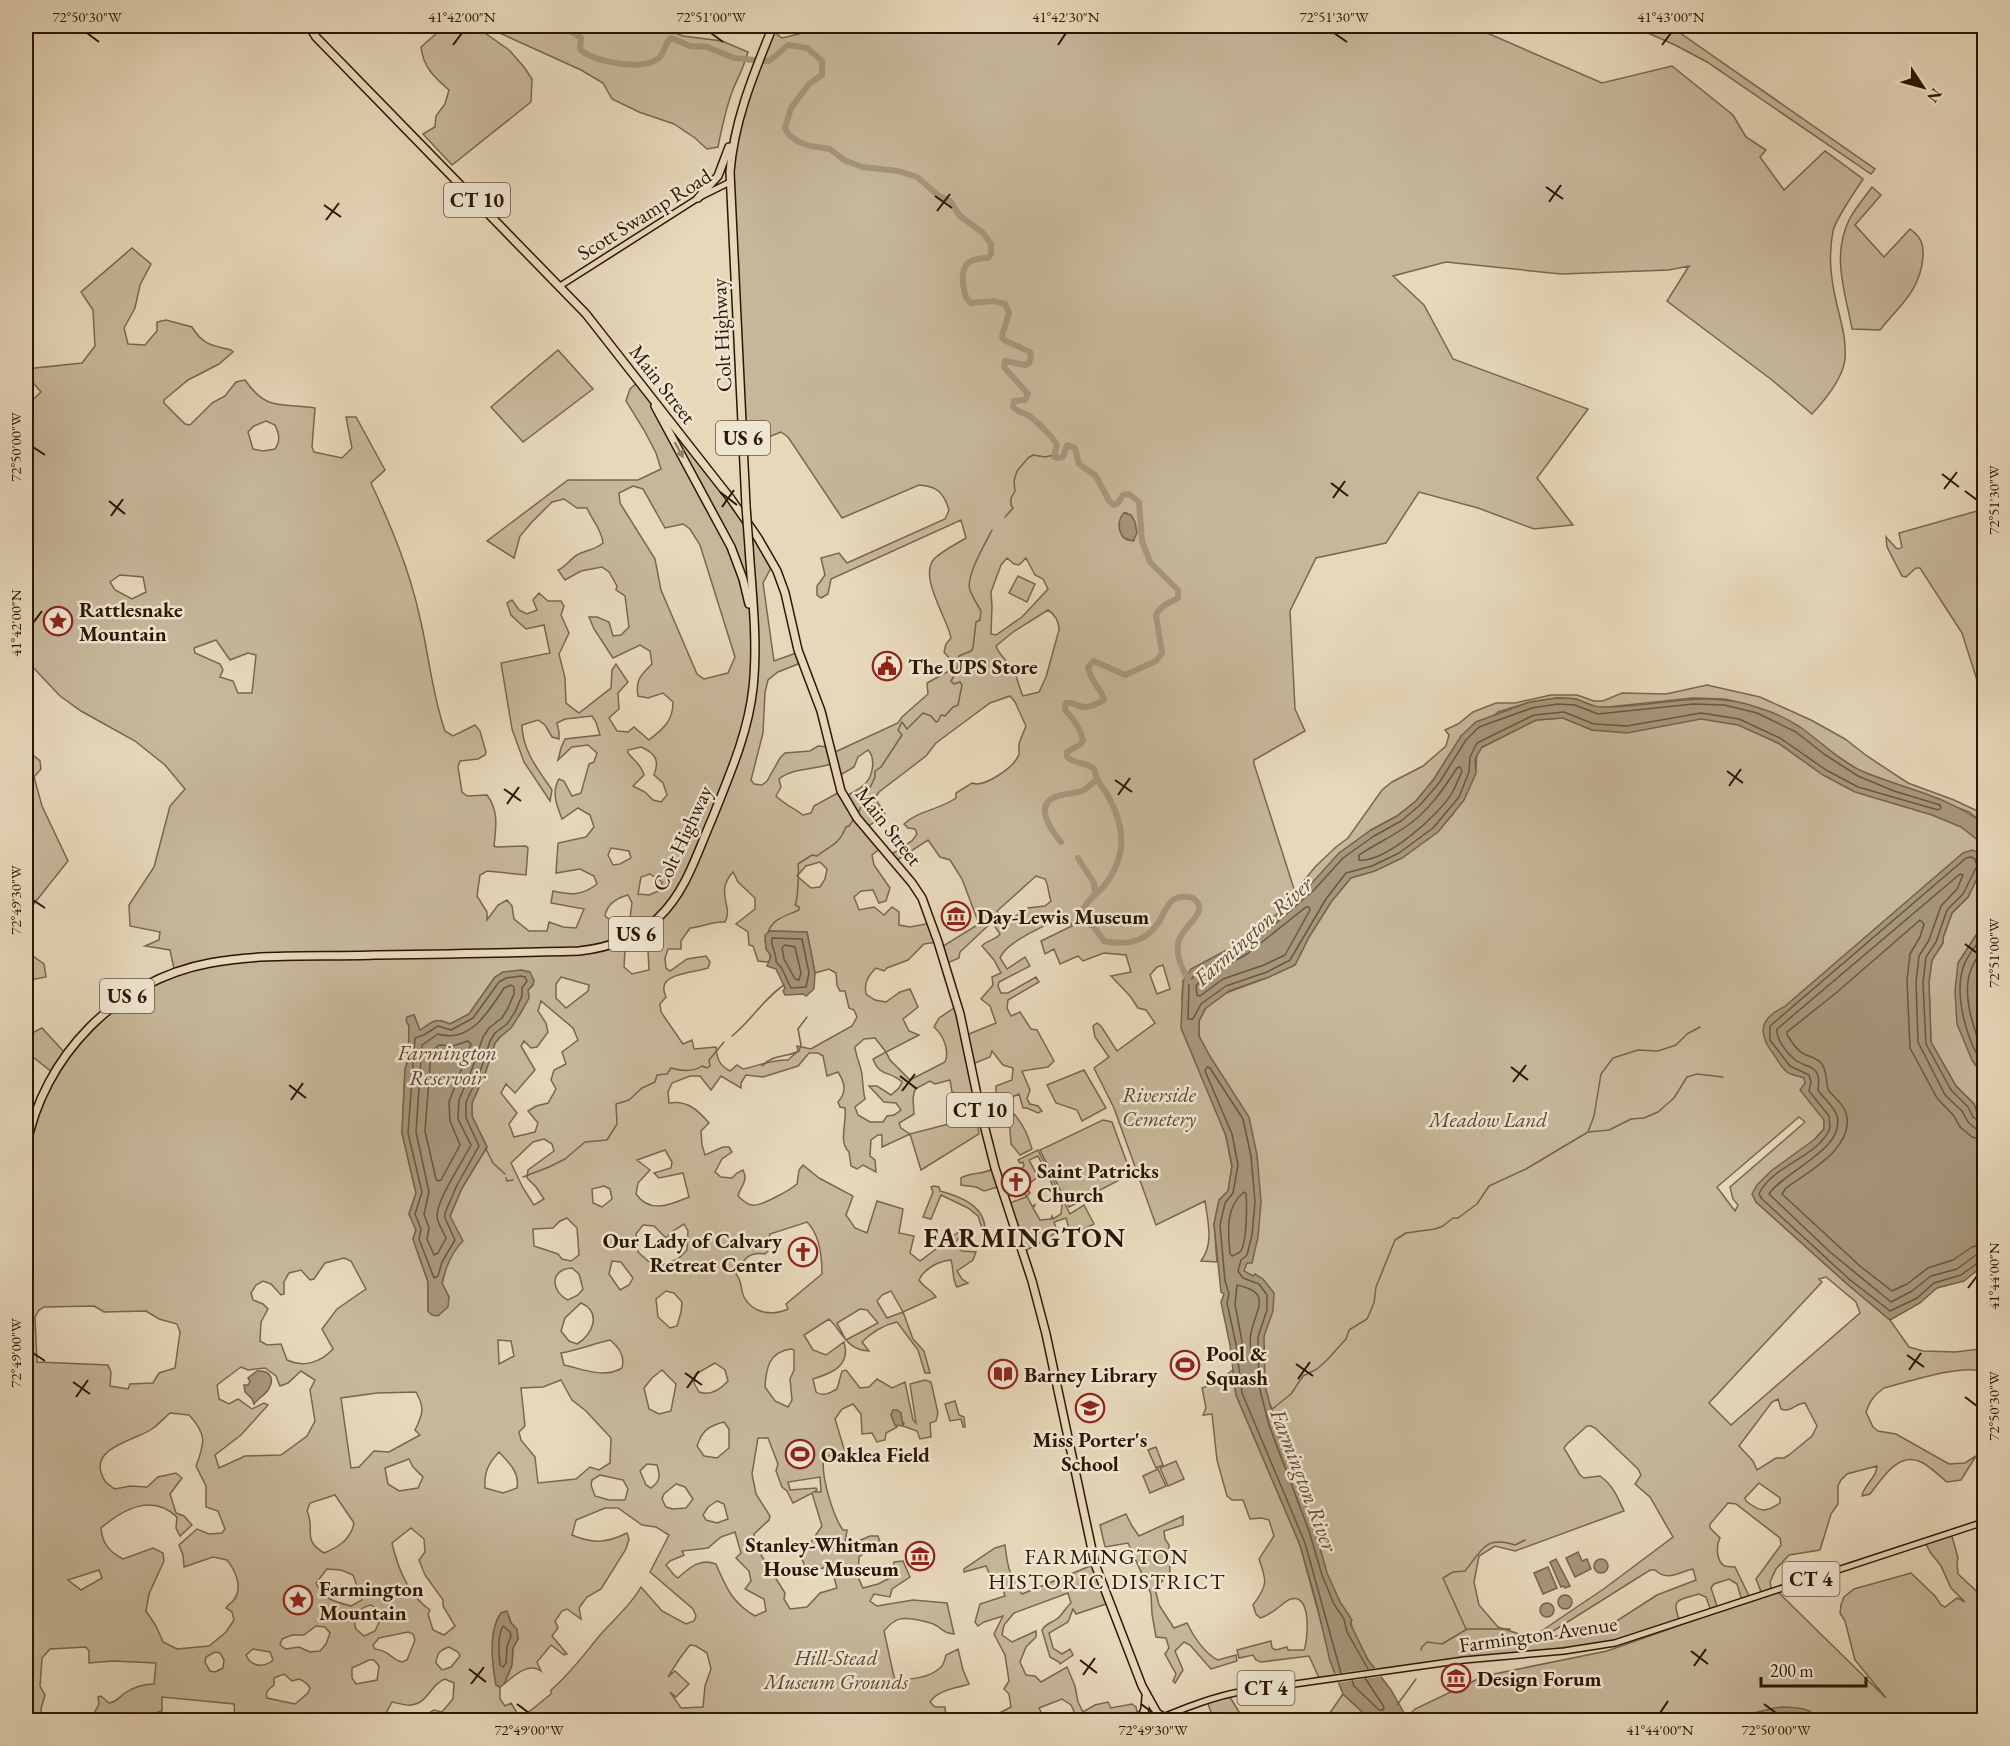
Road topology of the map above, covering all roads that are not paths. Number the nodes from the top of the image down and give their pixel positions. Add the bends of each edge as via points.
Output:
1 (297, 26) edge
2 (773, 26) edge
3 (310, 28) edge
4 (737, 125) junction
5 (730, 182) junction
6 (698, 198) junction
7 (560, 285) junction
8 (639, 381) junction
9 (754, 666) junction
10 (26, 1148) edge
11 (1984, 1522) edge
12 (1146, 1694) junction
13 (1141, 1720) edge
14 (1162, 1720) edge

1 - 3 main road
2 - 4 highway, Scott Swamp Road / US 6
3 - 7 highway, Main Street / CT 10
4 - 5 highway, Scott Swamp Road / US 6
4 - 6 highway via 721,169
5 - 6 main road, Scott Swamp Road
5 - 9 highway, Colt Highway / US 6, bridge
6 - 7 main road, Scott Swamp Road
7 - 8 highway, Main Street / CT 10
8 -> 9 highway via 735,555 748,598
8 - 12 highway, Main Street / CT 10 via 731,499 773,564 821,711 841,791 857,818 912,883 926,909 960,1014 995,1168 1044,1324 1095,1564
9 - 10 highway, Colt Highway / US 6 via 742,740 692,867 674,899 648,926 621,941 591,950 255,958 209,963 176,973 120,1001 79,1038 42,1095
11 - 14 main road, Farmington Avenue / CT 4 via 1615,1643 1228,1694
12 - 13 highway
12 - 14 highway, Main Street / CT 10

